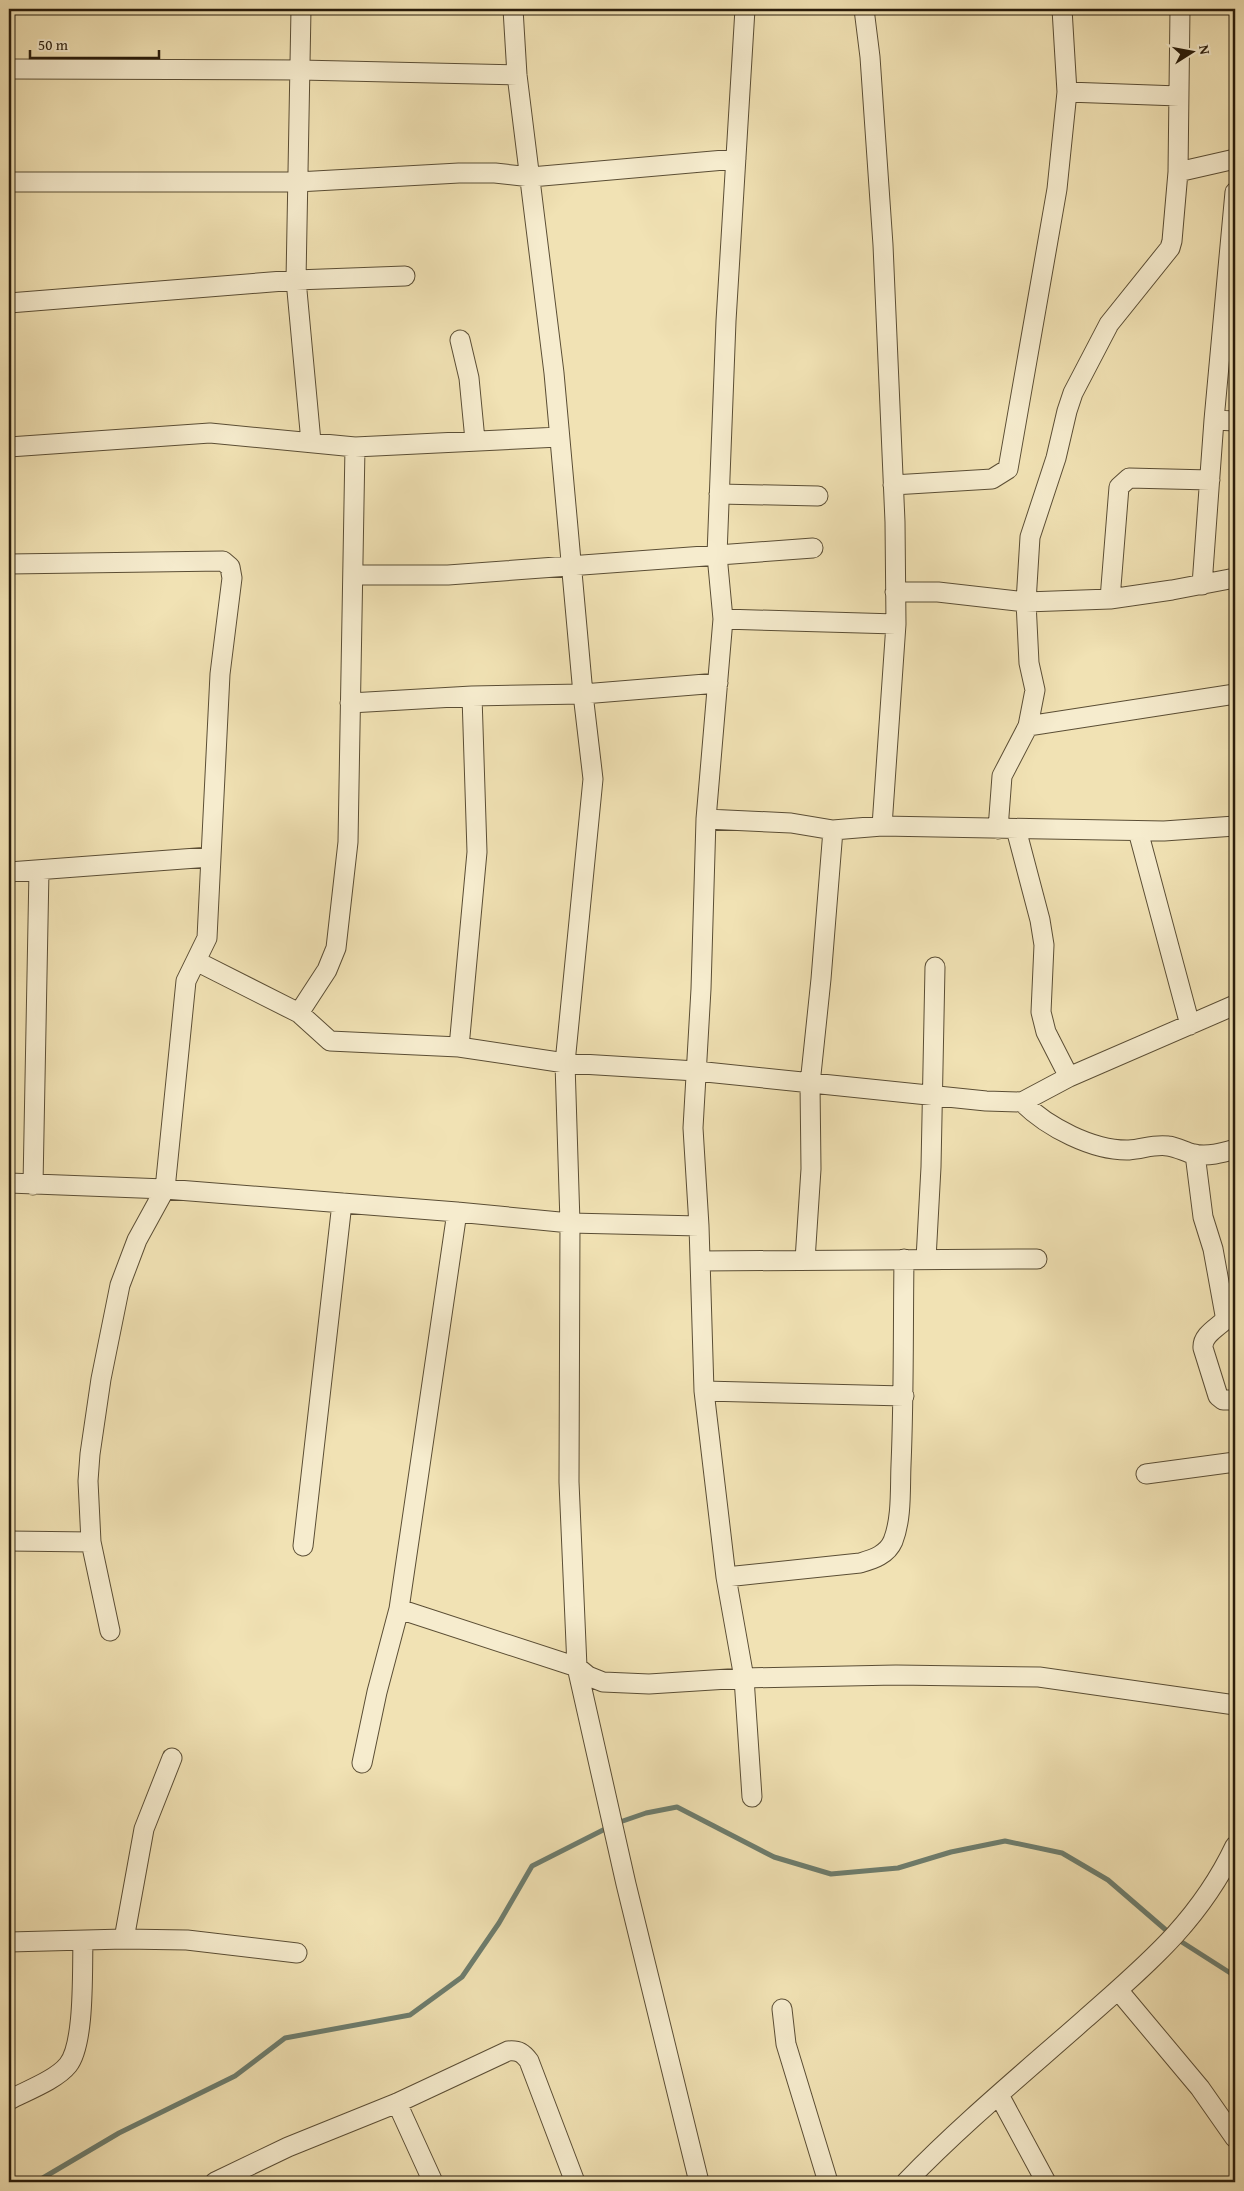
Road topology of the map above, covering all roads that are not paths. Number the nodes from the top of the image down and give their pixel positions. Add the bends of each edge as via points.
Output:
1 (301, 9) edge
2 (513, 9) edge
3 (745, 9) edge
4 (864, 9) edge
5 (1062, 9) edge
6 (1180, 9) edge
7 (9, 69) edge
8 (300, 70) junction
9 (517, 75) junction
10 (1067, 92) junction
11 (1179, 96) junction
12 (736, 159) junction
13 (1235, 159) edge
14 (1178, 172) junction
15 (531, 177) junction
16 (9, 182) edge
17 (297, 182) junction
18 (1235, 192) edge
19 (404, 276) dead end
20 (296, 280) junction
21 (9, 303) edge
22 (460, 340) dead end
23 (1214, 420) junction
24 (1235, 422) edge
25 (559, 437) junction
26 (475, 440) junction
27 (311, 442) junction
28 (9, 447) edge
29 (355, 447) junction
30 (1210, 480) junction
31 (893, 485) junction
32 (719, 494) junction
33 (818, 496) dead end
34 (813, 548) dead end
35 (717, 555) junction
36 (9, 564) edge
37 (573, 566) junction
38 (353, 575) junction
39 (1235, 578) edge
40 (1202, 585) junction
41 (896, 592) junction
42 (1110, 599) junction
43 (1026, 602) junction
44 (723, 619) junction
45 (896, 624) junction
46 (718, 683) junction
47 (583, 694) junction
48 (1235, 694) edge
49 (472, 696) junction
50 (350, 703) junction
51 (1028, 726) junction
52 (706, 819) junction
53 (882, 826) junction
54 (1235, 826) edge
55 (1007, 829) junction
56 (833, 830) junction
57 (1138, 830) junction
58 (210, 858) junction
59 (39, 870) junction
60 (9, 872) edge
61 (196, 961) junction
62 (935, 967) dead end
63 (1235, 1004) edge
64 (299, 1013) junction
65 (1190, 1025) junction
66 (460, 1047) junction
67 (565, 1063) junction
68 (696, 1071) junction
69 (1069, 1077) junction
70 (810, 1084) junction
71 (932, 1094) junction
72 (1022, 1102) junction
73 (1235, 1149) edge
74 (1195, 1154) junction
75 (9, 1183) edge
76 (33, 1185) junction
77 (165, 1189) junction
78 (342, 1203) junction
79 (457, 1212) junction
80 (570, 1223) junction
81 (699, 1226) junction
82 (1037, 1259) dead end
83 (805, 1260) junction
84 (904, 1260) junction
85 (926, 1260) junction
86 (700, 1261) junction
87 (704, 1391) junction
88 (904, 1396) junction
89 (1235, 1400) edge
90 (1235, 1462) edge
91 (1146, 1474) dead end
92 (9, 1541) edge
93 (91, 1542) junction
94 (303, 1546) dead end
95 (726, 1577) junction
96 (399, 1609) junction
97 (110, 1631) dead end
98 (577, 1668) junction
99 (744, 1678) junction
100 (1235, 1705) edge
101 (172, 1758) dead end
102 (362, 1763) dead end
103 (752, 1797) dead end
104 (1235, 1847) edge
105 (124, 1939) junction
106 (83, 1941) junction
107 (9, 1942) edge
108 (297, 1952) dead end
109 (1118, 1990) junction
110 (782, 2009) dead end
111 (999, 2095) junction
112 (9, 2100) edge
113 (397, 2103) junction
114 (1235, 2138) edge
115 (215, 2182) edge
116 (433, 2182) edge
117 (575, 2182) edge
118 (699, 2182) edge
119 (828, 2182) edge
120 (906, 2182) edge
121 (1046, 2182) edge

1 - 8 street
2 - 9 street
3 - 12 street
4 - 31 street via 883,245
5 - 10 street
6 - 11 street
7 - 8 street
8 - 9 street
8 - 17 street
9 - 15 street
10 - 11 street
10 - 31 street via 1057,189 1008,469 992,479
11 - 14 street
12 - 15 street
12 - 32 street
13 - 14 street
14 - 43 street via 1170,248 1109,324 1073,393 1030,537
15 - 17 street via 459,173
15 - 25 street
16 - 17 street
17 - 20 street
18 - 23 street
19 - 20 street
20 - 21 street
20 - 27 street
22 - 26 street via 469,378
23 - 24 street
23 - 30 street
25 - 26 street
25 - 37 street
26 - 29 street
27 - 28 street via 202,433
27 - 29 street
29 - 38 street
30 - 40 street
30 - 42 street via 1129,478 1119,487
31 - 41 street
32 - 33 street
32 - 35 street
34 - 35 street
35 - 37 street
35 - 44 street
36 - 58 street via 222,561 230,567 232,578 220,674
37 - 38 street via 448,575
37 - 47 street
38 - 50 street
39 - 40 street
40 - 42 street
41 - 43 street via 938,592
41 - 45 street
42 - 43 street
43 - 51 street via 1028,663 1035,690
44 - 45 street
44 - 46 street
45 - 53 street
46 - 47 street
46 - 52 street
47 - 49 street
47 - 67 street via 593,780
48 - 51 street
49 - 50 street
49 - 66 street via 477,852
50 - 64 street via 348,842 336,948 327,970
51 - 55 street via 1002,776
52 - 56 street via 791,822
52 - 68 street
53 - 55 street
53 - 56 street
54 - 57 street
55 - 57 street
55 - 69 street via 1040,920 1044,945 1041,1012 1046,1032
56 - 70 street
57 - 65 street
58 - 59 street
58 - 61 street via 206,938
59 - 60 street
59 - 76 street
61 - 64 street
61 - 77 street via 186,981
62 - 71 street
63 - 65 street
64 - 66 street via 330,1041
65 - 69 street
66 - 67 street
67 - 68 street
67 - 80 street
68 - 70 street
68 - 81 street via 693,1128
69 - 72 street
70 - 71 street
70 - 83 street via 811,1169
71 - 72 street
71 - 85 street
72 - 74 street via 1036,1116 1057,1129 1089,1142 1129,1150 1154,1145 1170,1146
73 - 74 street via 1217,1154
74 - 89 street via 1203,1217 1213,1249 1225,1315 1224,1321 1202,1342 1218,1396 1223,1400
75 - 76 street
76 - 77 street
77 - 78 street
77 - 93 street via 128,1260 114,1311 90,1454
78 - 79 street
78 - 94 street
79 - 80 street
79 - 96 street
80 - 81 street
80 - 98 street via 569,1482
81 - 86 street
82 - 85 street
83 - 84 street
83 - 86 street
84 - 85 street
84 - 88 street
86 - 87 street
87 - 88 street
87 - 95 street
88 - 95 street via 899,1511 893,1542 885,1552 860,1563
90 - 91 street
92 - 93 street
93 - 97 street
95 - 99 street
96 - 98 street
96 - 102 street
98 - 99 street via 602,1682 649,1684
98 - 118 street
99 - 100 street via 1039,1677
99 - 103 street
101 - 105 street via 144,1829
104 - 109 street via 1213,1888 1188,1920 1162,1950
105 - 106 street
105 - 108 street via 187,1940
106 - 107 street
106 - 112 street via 78,2043 69,2065
109 - 111 street
109 - 114 street via 1200,2088
110 - 119 street via 786,2044
111 - 120 street
111 - 121 street
113 - 115 street via 288,2147
113 - 116 street
113 - 117 street via 508,2051 517,2050 529,2062

